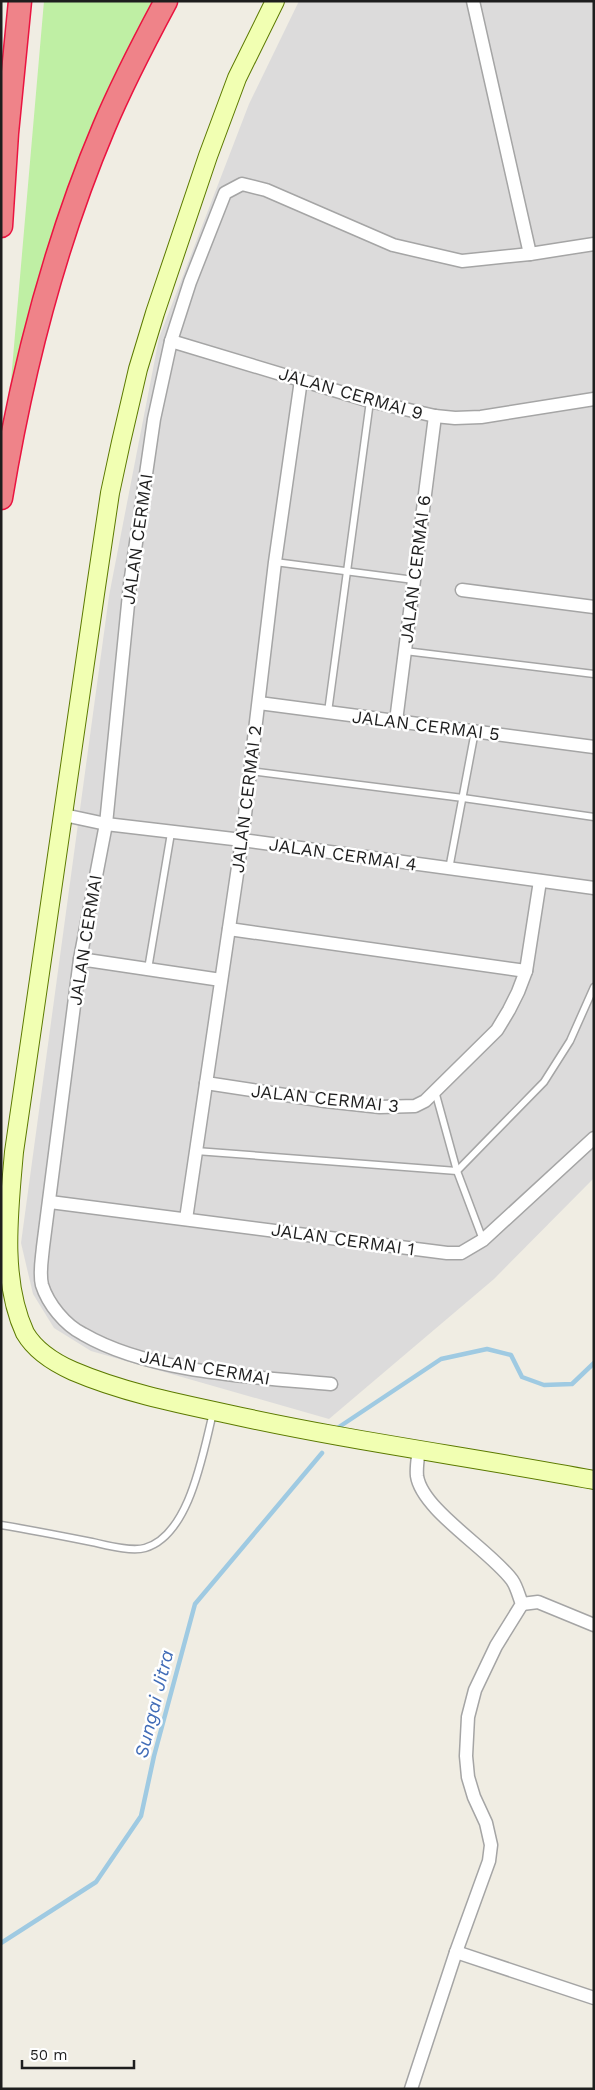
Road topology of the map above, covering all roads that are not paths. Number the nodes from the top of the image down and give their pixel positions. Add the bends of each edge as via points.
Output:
1 (20, 1) edge
2 (166, 1) edge
3 (276, 1) edge
4 (473, 1) edge
5 (1, 226) edge
6 (594, 244) edge
7 (530, 254) junction
8 (171, 341) junction
9 (301, 380) junction
10 (594, 399) edge
11 (370, 402) junction
12 (435, 416) junction
13 (1, 498) edge
14 (275, 562) junction
15 (347, 571) junction
16 (414, 580) junction
17 (462, 590) dead end
18 (594, 607) edge
19 (405, 652) junction
20 (594, 674) edge
21 (259, 703) junction
22 (328, 712) junction
23 (396, 721) junction
24 (475, 731) junction
25 (594, 747) edge
26 (250, 771) junction
27 (463, 798) junction
28 (64, 815) junction
29 (594, 818) edge
30 (106, 824) junction
31 (171, 833) junction
32 (242, 840) junction
33 (449, 869) junction
34 (540, 881) junction
35 (594, 888) edge
36 (229, 928) junction
37 (80, 959) junction
38 (148, 969) junction
39 (526, 971) junction
40 (221, 980) junction
41 (594, 987) edge
42 (206, 1083) junction
43 (435, 1091) junction
44 (594, 1138) edge
45 (196, 1151) junction
46 (457, 1171) junction
47 (50, 1202) junction
48 (186, 1219) junction
49 (483, 1240) junction
50 (6, 1301) edge
51 (331, 1384) dead end
52 (213, 1411) junction
53 (419, 1449) junction
54 (594, 1480) edge
55 (1, 1525) edge
56 (522, 1604) junction
57 (594, 1625) edge
58 (456, 1952) junction
59 (594, 1998) edge
60 (411, 2089) edge

1 - 5 highway
2 - 13 highway via 104,126 74,204 26,366
3 - 28 street via 237,78 138,369 110,492
4 - 7 street
6 - 7 street
7 - 8 street, JALAN CERMAI via 462,261 393,245 266,190 242,184 226,193 190,282
8 - 9 street, JALAN CERMAI 9
8 - 30 street, JALAN CERMAI via 154,419 130,584
9 - 11 street, JALAN CERMAI 9
9 - 14 street, JALAN CERMAI 2
10 - 12 street, JALAN CERMAI 9 via 480,416
11 - 12 street, JALAN CERMAI 9
11 - 15 lane
12 - 16 street, JALAN CERMAI 6
14 - 15 lane
14 - 21 street, JALAN CERMAI 2
15 - 16 lane
15 - 22 lane
16 - 19 street, JALAN CERMAI 6
17 - 18 street
19 - 20 lane
19 - 23 street, JALAN CERMAI 6
21 - 22 street, JALAN CERMAI 5
21 - 26 street, JALAN CERMAI 2
22 - 23 street, JALAN CERMAI 5
23 - 24 street, JALAN CERMAI 5
24 - 25 street, JALAN CERMAI 5
24 - 27 lane
26 - 27 lane
26 - 32 street, JALAN CERMAI 2
27 - 29 lane
27 - 33 lane
28 - 30 street, JALAN CERMAI 4
28 - 50 street via 14,1152 7,1231
30 - 31 street, JALAN CERMAI 4
30 - 37 street, JALAN CERMAI
31 - 32 street, JALAN CERMAI 4
31 - 38 lane
32 - 33 street, JALAN CERMAI 4
32 - 36 street, JALAN CERMAI 2
33 - 34 street, JALAN CERMAI 4
34 - 35 street, JALAN CERMAI 4
34 - 39 street, JALAN CERMAI 3
36 - 39 street
36 - 40 street, JALAN CERMAI 2
37 - 38 street
37 - 47 street, JALAN CERMAI
38 - 40 street
39 - 43 street, JALAN CERMAI 3 via 497,1030
40 - 42 street, JALAN CERMAI 2
41 - 46 lane via 570,1040 544,1082
42 - 43 street, JALAN CERMAI 3 via 325,1101 402,1108 425,1101
42 - 45 street, JALAN CERMAI 2
43 - 46 lane
44 - 49 street, JALAN CERMAI 1
45 - 46 lane
45 - 48 street, JALAN CERMAI 2
46 - 49 lane
47 - 48 street, JALAN CERMAI 1
47 - 51 street, JALAN CERMAI via 43,1247 42,1284 64,1320 82,1334 154,1361 227,1375
48 - 49 street, JALAN CERMAI 1 via 447,1253 461,1253
50 - 52 street via 25,1333 43,1354 72,1370 150,1397
52 - 53 street via 291,1428
52 - 55 lane via 197,1475 187,1500 174,1527 158,1542 144,1549 119,1548
53 - 54 street
53 - 56 street via 418,1477 426,1495 441,1513 503,1569 513,1582
56 - 57 street via 538,1602
56 - 58 street via 484,1668 468,1717 468,1777 491,1845 489,1861
58 - 59 street
58 - 60 street

